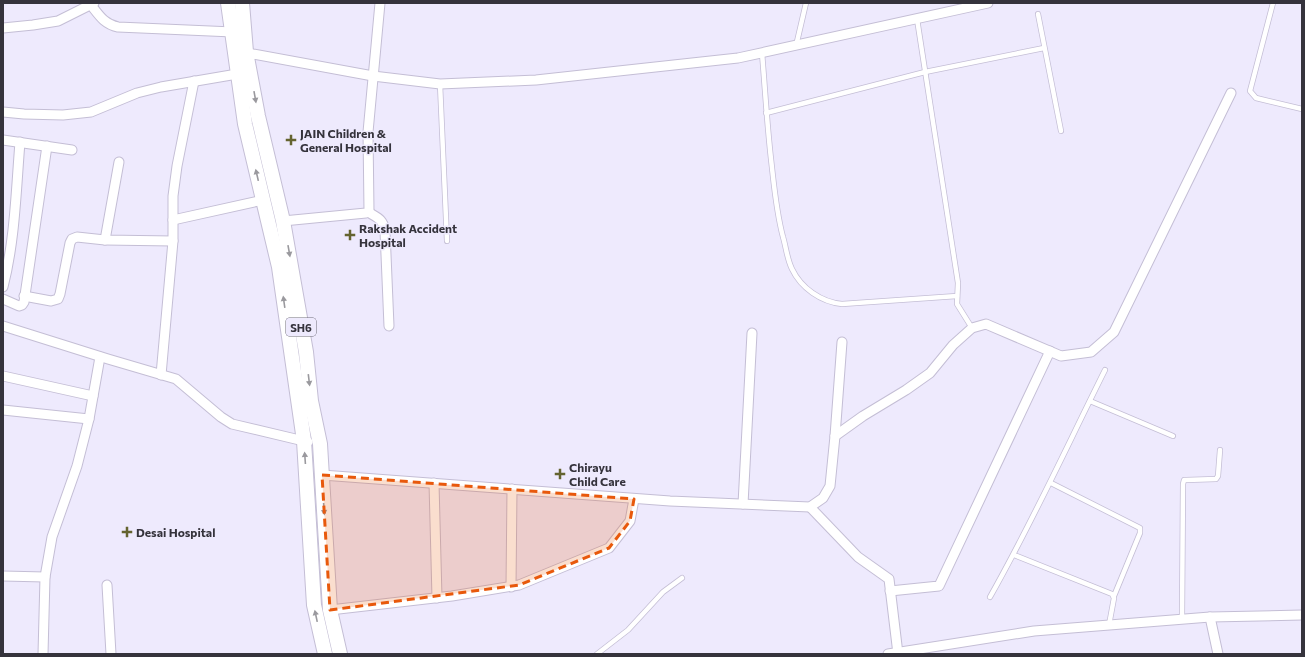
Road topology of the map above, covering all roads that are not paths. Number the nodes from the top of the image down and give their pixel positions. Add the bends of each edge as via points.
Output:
1 (228, 3) edge
2 (242, 3) edge
3 (380, 3) edge
4 (806, 3) edge
5 (988, 3) edge
6 (1273, 3) edge
7 (93, 4) edge
8 (1038, 14) dead end
9 (916, 19) junction
10 (3, 28) edge
11 (233, 32) junction
12 (796, 46) junction
13 (1044, 48) junction
14 (240, 52) junction
15 (762, 53) junction
16 (925, 72) junction
17 (244, 73) junction
18 (373, 76) junction
19 (194, 81) junction
20 (440, 84) junction
21 (1231, 93) dead end
22 (1302, 109) edge
23 (3, 112) edge
24 (766, 113) junction
25 (1061, 131) dead end
26 (3, 140) edge
27 (20, 142) junction
28 (47, 146) junction
29 (72, 150) dead end
30 (119, 162) dead end
31 (263, 200) junction
32 (368, 212) junction
33 (173, 220) junction
34 (283, 221) junction
35 (105, 240) junction
36 (173, 241) junction
37 (447, 241) dead end
38 (3, 287) edge
39 (24, 296) junction
40 (957, 296) junction
41 (3, 300) edge
42 (3, 326) edge
43 (389, 326) dead end
44 (972, 328) junction
45 (752, 333) dead end
46 (842, 342) dead end
47 (1050, 351) junction
48 (100, 357) junction
49 (1105, 370) dead end
50 (161, 375) junction
51 (3, 376) edge
52 (93, 396) junction
53 (1090, 400) junction
54 (3, 410) edge
55 (90, 419) junction
56 (835, 436) junction
57 (1173, 436) dead end
58 (304, 441) junction
59 (320, 444) junction
60 (1220, 450) dead end
61 (322, 475) junction
62 (434, 483) junction
63 (1051, 483) junction
64 (512, 489) junction
65 (634, 498) junction
66 (742, 504) junction
67 (810, 507) junction
68 (1014, 555) junction
69 (3, 576) edge
70 (45, 577) junction
71 (682, 578) dead end
72 (107, 585) dead end
73 (511, 587) junction
74 (890, 591) junction
75 (1114, 596) junction
76 (990, 597) dead end
77 (437, 598) junction
78 (330, 610) junction
79 (1302, 614) edge
80 (1210, 617) junction
81 (1182, 619) junction
82 (1110, 625) junction
83 (43, 654) edge
84 (111, 654) edge
85 (325, 654) edge
86 (340, 654) edge
87 (597, 654) edge
88 (894, 654) edge
89 (1218, 654) edge

1 - 11 main road, SH6
2 - 14 main road, SH6
3 - 18 street
4 - 12 lane
5 - 9 street
6 - 22 lane via 1250,91 1256,98
7 - 10 street via 58,21
7 - 11 street via 102,19 118,27
8 - 13 lane
9 - 12 street
9 - 16 lane
11 - 14 main road, SH6
12 - 15 street
13 - 16 lane
13 - 25 lane
14 - 17 main road, SH6
14 - 18 street
15 - 20 street via 738,58 536,80
15 - 24 lane
16 - 24 lane
16 - 40 lane via 958,283
17 - 19 street
31 -> 17 main road, SH6 via 245,124
17 -> 34 main road, SH6 via 258,116
18 - 20 street
18 - 32 street via 368,132
19 - 23 street via 137,93 91,112 63,116
19 - 33 street via 177,166
20 - 37 lane
21 - 47 street via 1114,332 1090,352 1061,356
24 - 40 lane via 779,222 790,263 805,286 826,301 842,304
26 - 27 street
27 - 28 street
27 - 38 street via 12,244
28 - 29 street
28 - 39 street
30 - 35 street
31 - 33 street
58 -> 31 main road, SH6 via 279,267
32 - 34 street
32 - 43 street via 384,223
33 - 36 street
34 -> 59 main road, SH6
35 - 36 street
35 - 39 street via 77,237 72,239 58,299 51,301
36 - 50 street
39 - 41 street via 22,305 19,306
40 - 44 lane via 958,307
42 - 48 street
44 - 47 street via 986,324
44 - 56 street via 953,345 930,373
45 - 66 street
46 - 56 street
47 - 74 street via 939,586
48 - 50 street
48 - 52 street
49 - 53 lane
50 - 58 street via 176,379 232,424
51 - 52 street
52 - 55 street
53 - 57 lane
53 - 63 lane
54 - 55 street
55 - 70 street via 77,466 52,537
56 - 67 street via 830,486 823,498
58 - 59 street
85 -> 58 main road, SH6 via 314,605
59 - 61 main road, SH6
60 - 81 lane via 1216,479 1186,480 1182,484
61 - 62 street
61 -> 78 main road, SH6
62 - 64 street
62 - 77 street
63 - 68 lane
63 - 75 lane via 1140,528
64 - 65 street
64 - 73 street
65 - 66 street
65 - 73 street via 630,521 609,548
66 - 67 street
67 - 74 street via 858,557 889,579
68 - 75 lane
68 - 76 lane
69 - 70 street
70 - 83 street
71 - 87 lane via 663,592 628,630
72 - 84 street
73 - 77 street
74 - 88 street
75 - 82 lane
77 - 78 street
78 - 86 main road, SH6
79 - 80 street
80 - 81 street
80 - 89 street
81 - 82 street
82 - 88 street via 1034,631

